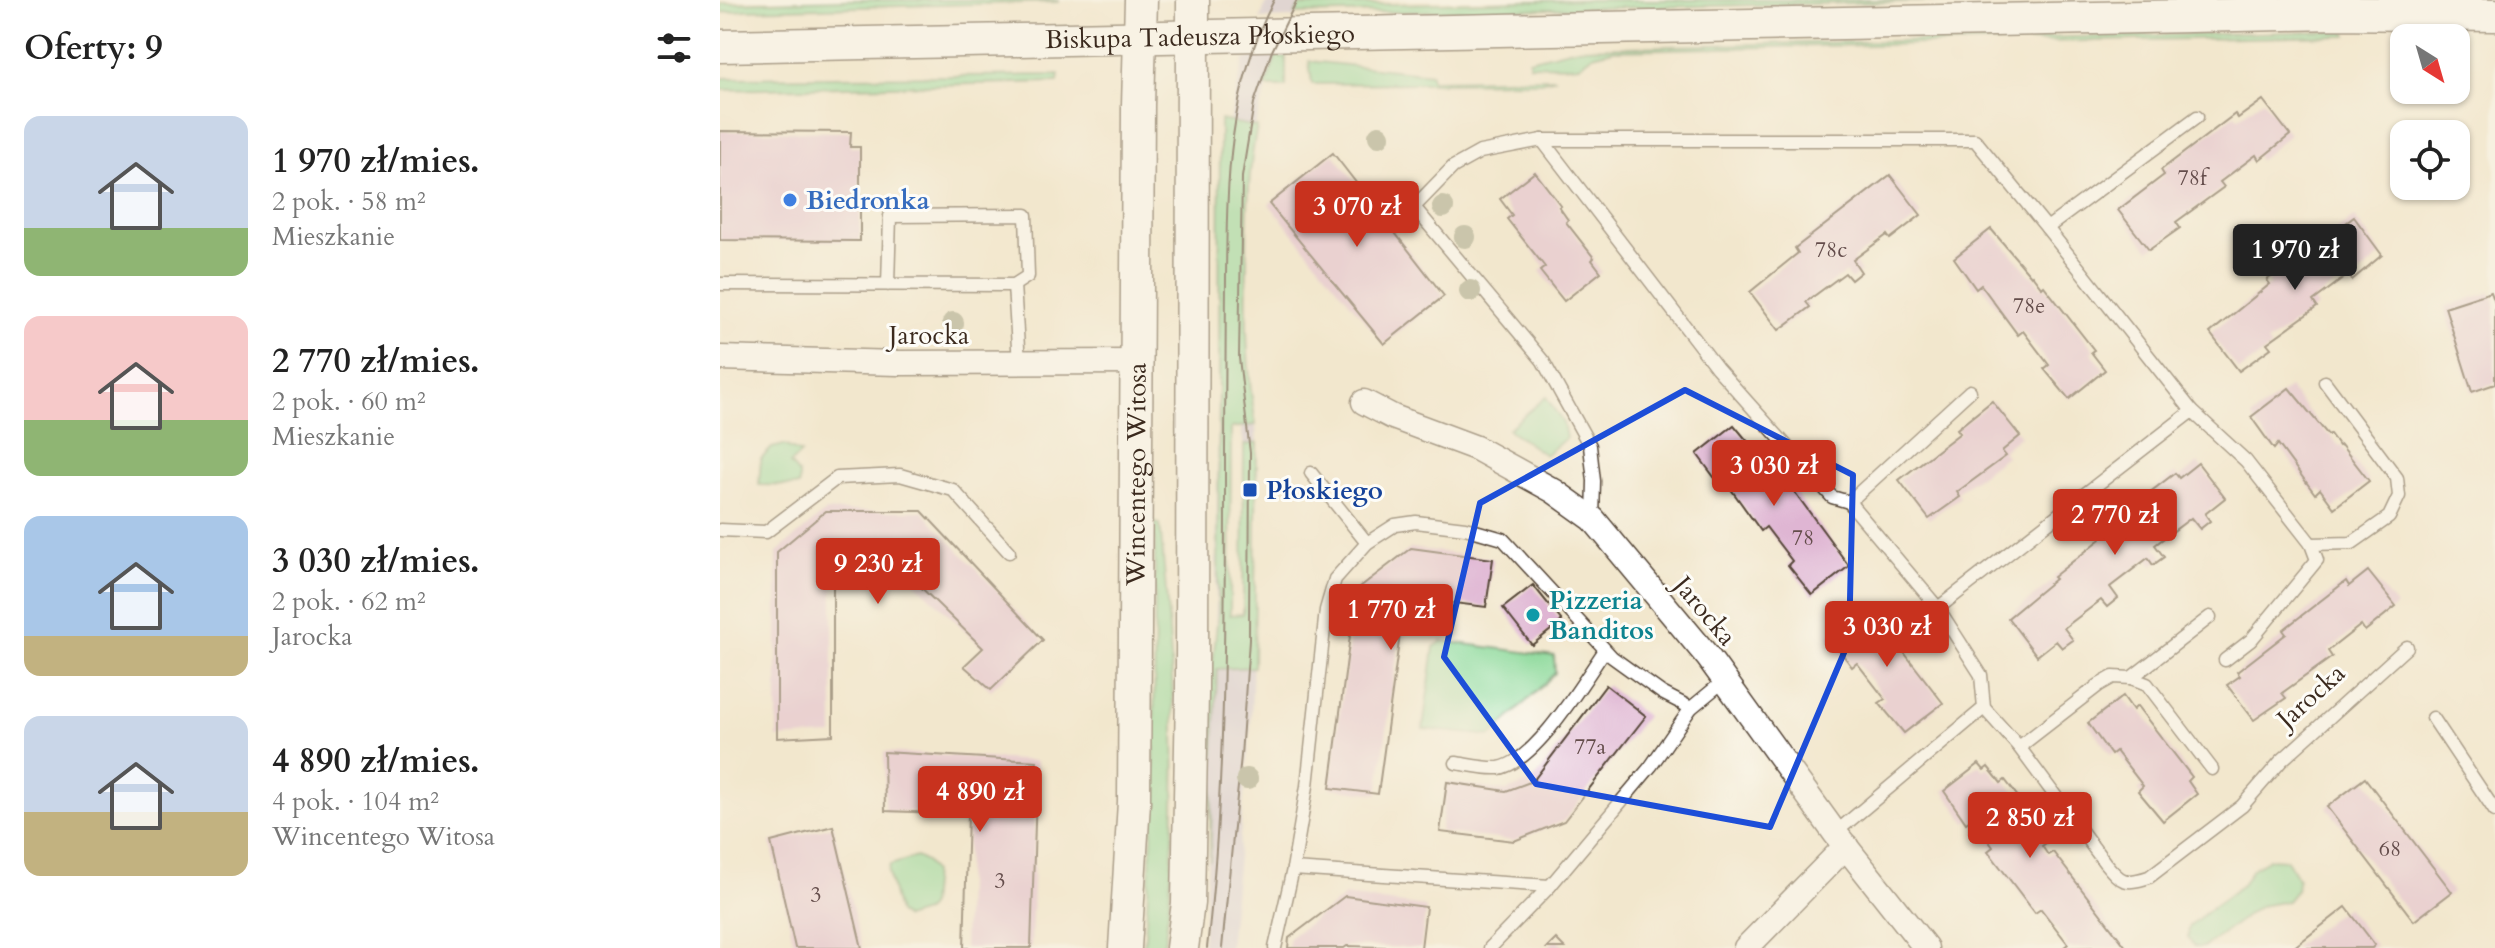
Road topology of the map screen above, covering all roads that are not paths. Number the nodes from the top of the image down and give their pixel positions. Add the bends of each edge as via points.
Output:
1 (1141, 0) edge
2 (1193, 0) edge
3 (2495, 15) edge
4 (1193, 35) junction
5 (1139, 37) junction
6 (720, 46) edge
7 (2197, 117) dead end
8 (1542, 140) junction
9 (2047, 228) junction
10 (720, 284) edge
11 (888, 285) junction
12 (1014, 285) junction
13 (720, 358) edge
14 (1137, 362) junction
15 (1019, 363) junction
16 (2325, 382) dead end
17 (1970, 391) dead end
18 (1364, 402) dead end
19 (2192, 411) junction
20 (1311, 473) dead end
21 (1849, 502) junction
22 (1593, 519) junction
23 (720, 530) edge
24 (1367, 543) junction
25 (2311, 544) junction
26 (1009, 552) dead end
27 (1938, 608) junction
28 (2210, 617) dead end
29 (2407, 647) dead end
30 (1605, 650) junction
31 (2225, 660) dead end
32 (2131, 678) junction
33 (1725, 680) junction
34 (1691, 708) junction
35 (1984, 708) junction
36 (2433, 718) dead end
37 (2019, 747) junction
38 (1456, 763) dead end
39 (2212, 769) dead end
40 (2495, 811) edge
41 (1841, 839) junction
42 (1293, 869) junction
43 (1550, 886) junction
44 (1125, 948) edge
45 (1182, 948) edge
46 (1275, 948) edge
47 (1490, 948) edge
48 (1746, 948) edge
49 (1926, 948) edge

1 - 5 main road, Wincentego Witosa
2 - 4 main road
3 - 4 main road, Biskupa Tadeusza Płoskiego via 2336,13
4 - 5 main road, Biskupa Tadeusza Płoskiego
4 - 45 main road via 1192,694 1188,903
5 - 6 main road, Biskupa Tadeusza Płoskiego
5 - 14 main road, Wincentego Witosa
7 - 9 lane
8 - 9 lane via 1975,140
8 - 21 lane via 1717,368 1832,497
8 - 22 lane via 1480,152 1453,167 1414,207 1543,361 1590,446
9 - 19 lane
10 - 11 lane
11 - 12 lane
11 - 12 lane via 890,216 1026,215 1028,276
12 - 15 lane
13 - 15 street, Jarocka
14 - 15 street, Jarocka
14 - 44 main road, Wincentego Witosa via 1134,802
16 - 25 lane via 2397,478 2399,496 2389,517 2352,543
17 - 21 lane
18 - 22 street, Jarocka via 1476,448
19 - 25 lane via 2246,461
19 - 27 lane
20 - 24 lane
21 - 27 lane
22 - 33 street, Jarocka
23 - 26 lane via 766,532 837,478 900,475 953,490
24 - 30 lane via 1395,525 1416,522 1503,539
24 - 42 lane via 1335,579 1326,610
25 - 31 lane via 2317,560 2251,640
27 - 35 lane via 1981,675
28 - 32 lane
29 - 37 lane, Jarocka via 2281,761 2242,806 2149,877 2132,882 2112,871
30 - 34 lane
30 - 38 lane via 1528,753 1497,768
32 - 37 lane via 2113,677 2099,685
32 - 39 lane via 2147,684
33 - 34 lane
33 - 41 street, Jarocka
34 - 43 lane via 1651,766
35 - 37 lane, Jarocka
35 - 41 lane
36 - 40 lane
41 - 48 street
41 - 49 street, Jarocka
42 - 43 lane
42 - 46 lane
43 - 47 lane

